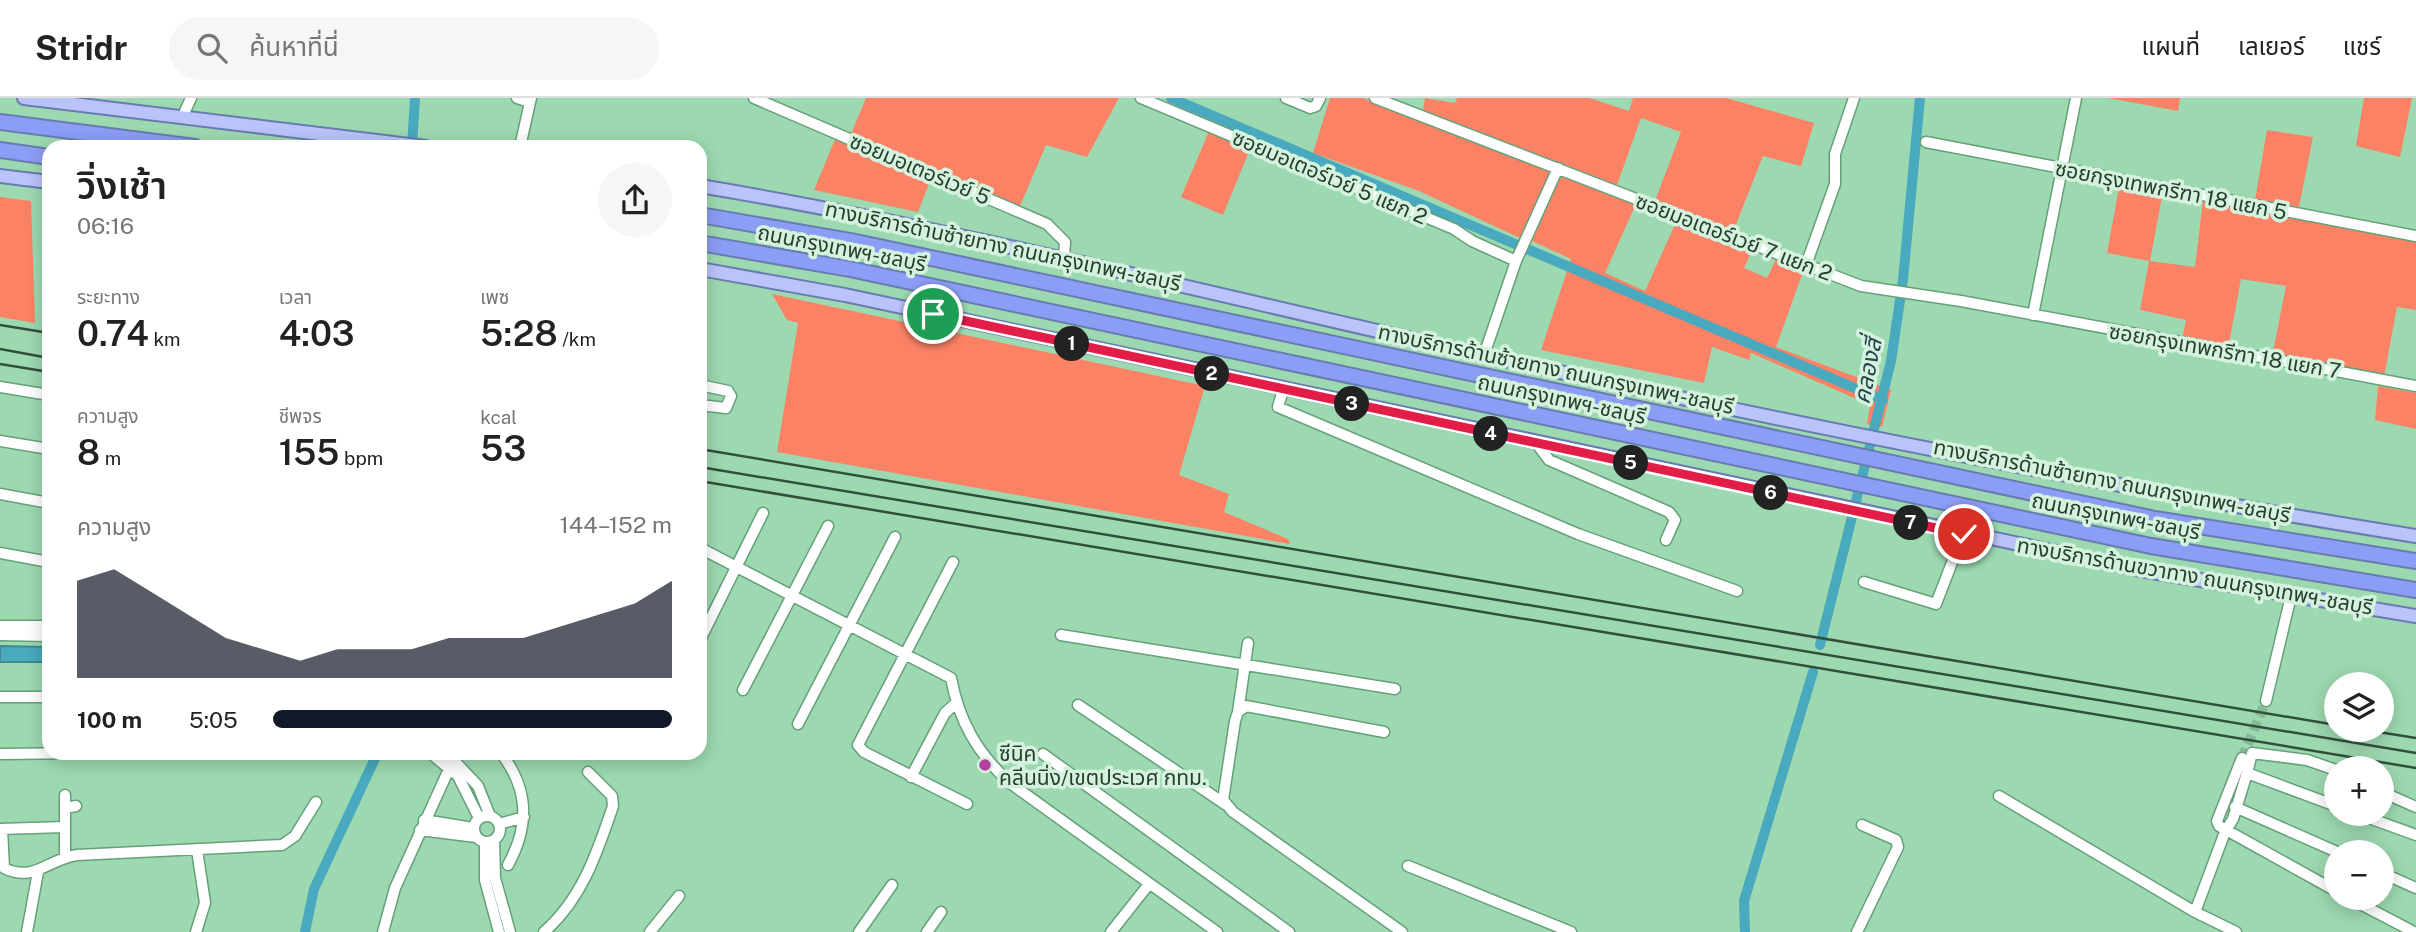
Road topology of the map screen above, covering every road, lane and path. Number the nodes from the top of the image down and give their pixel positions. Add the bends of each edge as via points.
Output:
1 (24, 98) edge
2 (191, 98) edge
3 (517, 98) edge
4 (754, 98) edge
5 (1141, 98) edge
6 (1286, 98) edge
7 (1320, 98) edge
8 (1375, 98) edge
9 (1854, 98) edge
10 (2077, 98) edge
11 (530, 100) edge
12 (182, 118) junction
13 (0, 122) edge
14 (140, 140) edge
15 (363, 140) edge
16 (521, 140) edge
17 (1926, 142) dead end
18 (0, 150) edge
19 (42, 156) edge
20 (1558, 168) junction
21 (2062, 170) junction
22 (0, 176) edge
23 (42, 181) edge
24 (707, 187) edge
25 (707, 216) edge
26 (2416, 236) edge
27 (707, 244) edge
28 (1064, 258) junction
29 (1517, 259) junction
30 (1806, 265) junction
31 (707, 270) edge
32 (1913, 295) joint
33 (2033, 315) junction
34 (1484, 355) junction
35 (707, 386) edge
36 (2416, 386) edge
37 (0, 387) edge
38 (1283, 390) junction
39 (42, 394) edge
40 (707, 406) edge
41 (0, 441) edge
42 (1537, 444) junction
43 (42, 448) edge
44 (0, 494) edge
45 (42, 502) edge
46 (763, 513) dead end
47 (828, 526) dead end
48 (1964, 534) junction
49 (2416, 536) edge
50 (895, 537) dead end
51 (1666, 540) dead end
52 (707, 551) edge
53 (0, 553) edge
54 (42, 561) edge
55 (2416, 561) edge
56 (953, 562) dead end
57 (737, 565) junction
58 (1864, 582) dead end
59 (2416, 590) edge
60 (1737, 591) dead end
61 (793, 595) junction
62 (2291, 596) junction
63 (2416, 616) edge
64 (850, 624) junction
65 (0, 626) edge
66 (42, 626) edge
67 (707, 626) edge
68 (0, 635) edge
69 (1061, 635) dead end
70 (42, 636) edge
71 (1248, 643) dead end
72 (905, 653) junction
73 (1245, 664) junction
74 (743, 690) dead end
75 (1395, 690) dead end
76 (42, 696) edge
77 (0, 697) edge
78 (2266, 701) tunnel mouth
79 (956, 703) junction
80 (1078, 705) dead end
81 (1238, 712) junction
82 (798, 724) dead end
83 (1384, 732) dead end
84 (42, 753) edge
85 (0, 754) edge
86 (1043, 754) dead end
87 (2242, 758) tunnel mouth
88 (449, 760) edge
89 (450, 760) edge
90 (450, 760) edge
91 (506, 760) edge
92 (2324, 766) edge
93 (588, 772) dead end
94 (2247, 773) junction
95 (911, 777) junction
96 (65, 795) dead end
97 (1999, 796) dead end
98 (2394, 797) edge
99 (316, 802) dead end
100 (2324, 802) edge
101 (967, 804) dead end
102 (1225, 804) junction
103 (2235, 807) junction
104 (2416, 807) edge
105 (491, 816) junction
106 (479, 818) junction
107 (524, 822) junction
108 (422, 825) junction
109 (1862, 825) dead end
110 (2391, 826) edge
111 (65, 827) junction
112 (1, 829) edge
113 (2225, 832) junction
114 (488, 834) junction
115 (2416, 835) edge
116 (2324, 846) edge
117 (197, 850) junction
118 (65, 857) junction
119 (508, 865) dead end
120 (1408, 866) dead end
121 (38, 872) junction
122 (2394, 878) edge
123 (1149, 884) junction
124 (892, 885) dead end
125 (2324, 885) edge
126 (2416, 888) edge
127 (680, 896) dead end
128 (2372, 910) edge
129 (941, 912) dead end
130 (2195, 912) junction
131 (27, 932) edge
132 (196, 932) edge
133 (383, 932) edge
134 (499, 932) edge
135 (510, 932) edge
136 (544, 932) edge
137 (650, 932) edge
138 (859, 932) edge
139 (927, 932) edge
140 (1111, 932) edge
141 (1217, 932) edge
142 (1289, 932) edge
143 (1402, 932) edge
144 (1571, 932) edge
145 (1857, 932) edge
146 (2236, 932) edge
147 (2414, 932) edge

1 - 12 main road
2 - 12 street
3 - 11 street
4 - 28 street, ซอยมอเตอร์เวย์ 5 via 1047,223 1065,242
5 - 29 street, ซอยมอเตอร์เวย์ 5 แยก 2
6 - 7 street via 1310,108
8 - 20 street, ซอยมอเตอร์เวย์ 7 แยก 2
9 - 30 street via 1835,154 1835,184
10 - 21 street
11 - 16 street
12 - 15 main road
13 - 14 highway
17 - 21 street, ซอยกรุงเทพกรีฑา 18 แยก 5
18 - 19 highway
20 - 29 street
20 - 30 street, ซอยมอเตอร์เวย์ 7 แยก 2
21 - 26 street, ซอยกรุงเทพกรีฑา 18 แยก 5
21 - 33 street
22 - 23 main road
24 - 28 main road, ทางบริการด้านซ้ายทาง ถนนกรุงเทพฯ-ชลบุรี via 856,212
25 - 55 highway, ถนนกรุงเทพฯ-ชลบุรี via 869,245 2155,519
27 - 59 highway, ถนนกรุงเทพฯ-ชลบุรี via 850,269 2151,546
28 - 34 main road, ทางบริการด้านซ้ายทาง ถนนกรุงเทพฯ-ชลบุรี
29 - 34 street
30 - 32 street, ซอยมอเตอร์เวย์ 7 แยก 2 via 1861,286
31 - 38 main road, ทางบริการด้านขวาทาง ถนนกรุงเทพฯ-ชลบุรี via 845,295
32 - 33 street, ซอยกรุงเทพกรีฑา 18 แยก 7
33 - 36 street, ซอยกรุงเทพกรีฑา 18 แยก 7
34 - 49 main road, ทางบริการด้านซ้ายทาง ถนนกรุงเทพฯ-ชลบุรี via 2161,493
35 - 40 street via 728,391 731,396 726,408
37 - 39 street
38 - 42 main road, ทางบริการด้านขวาทาง ถนนกรุงเทพฯ-ชลบุรี
38 - 60 street via 1278,407 1325,428 1578,534
41 - 43 street
42 - 48 main road, ทางบริการด้านขวาทาง ถนนกรุงเทพฯ-ชลบุรี
42 - 51 street via 1549,460 1669,512 1675,520
44 - 45 street
46 - 57 street
47 - 61 street
48 - 58 street via 1936,604
48 - 62 main road, ทางบริการด้านขวาทาง ถนนกรุงเทพฯ-ชลบุรี
50 - 64 street
52 - 57 street
53 - 54 street
56 - 72 street
57 - 61 street
57 - 67 street
61 - 64 street
61 - 74 street
62 - 63 main road, ทางบริการด้านขวาทาง ถนนกรุงเทพฯ-ชลบุรี
62 - 78 street
64 - 72 street
64 - 82 street
65 - 66 street
68 - 70 street
69 - 73 street
71 - 73 street
72 - 79 street via 951,678
72 - 95 street via 858,745
73 - 75 street
73 - 81 street
76 - 77 street
79 - 95 street via 944,713
79 - 123 street via 986,762
80 - 102 street
81 - 83 street via 1251,706
81 - 102 street via 1222,795
84 - 85 street
86 - 142 street
87 - 113 street via 2217,821
88 - 108 street
89 - 105 street via 478,786
90 - 106 street
91 - 107 street via 523,795
92 - 94 street via 2252,752
93 - 136 street via 612,796 613,806 586,879
94 - 100 street
94 - 103 street
95 - 101 street
96 - 111 street via 71,807
97 - 130 street
98 - 104 street
99 - 117 street via 289,843
102 - 143 street
103 - 113 street
103 - 116 street
105 - 106 street
105 - 114 street
106 - 114 street
107 - 114 street
107 - 119 street via 519,846
108 - 114 street
108 - 133 street via 395,888
109 - 145 street via 1896,840 1898,847
110 - 115 street
111 - 112 street
111 - 118 street
112 - 121 street via 4,868
113 - 125 street
113 - 130 street
114 - 134 street via 485,880
114 - 135 street
117 - 118 street
117 - 132 street via 205,903
118 - 121 street
120 - 144 street
121 - 131 street
122 - 126 street
123 - 140 street
123 - 141 street
124 - 138 street
127 - 137 street
128 - 147 street
129 - 139 street
130 - 146 street

